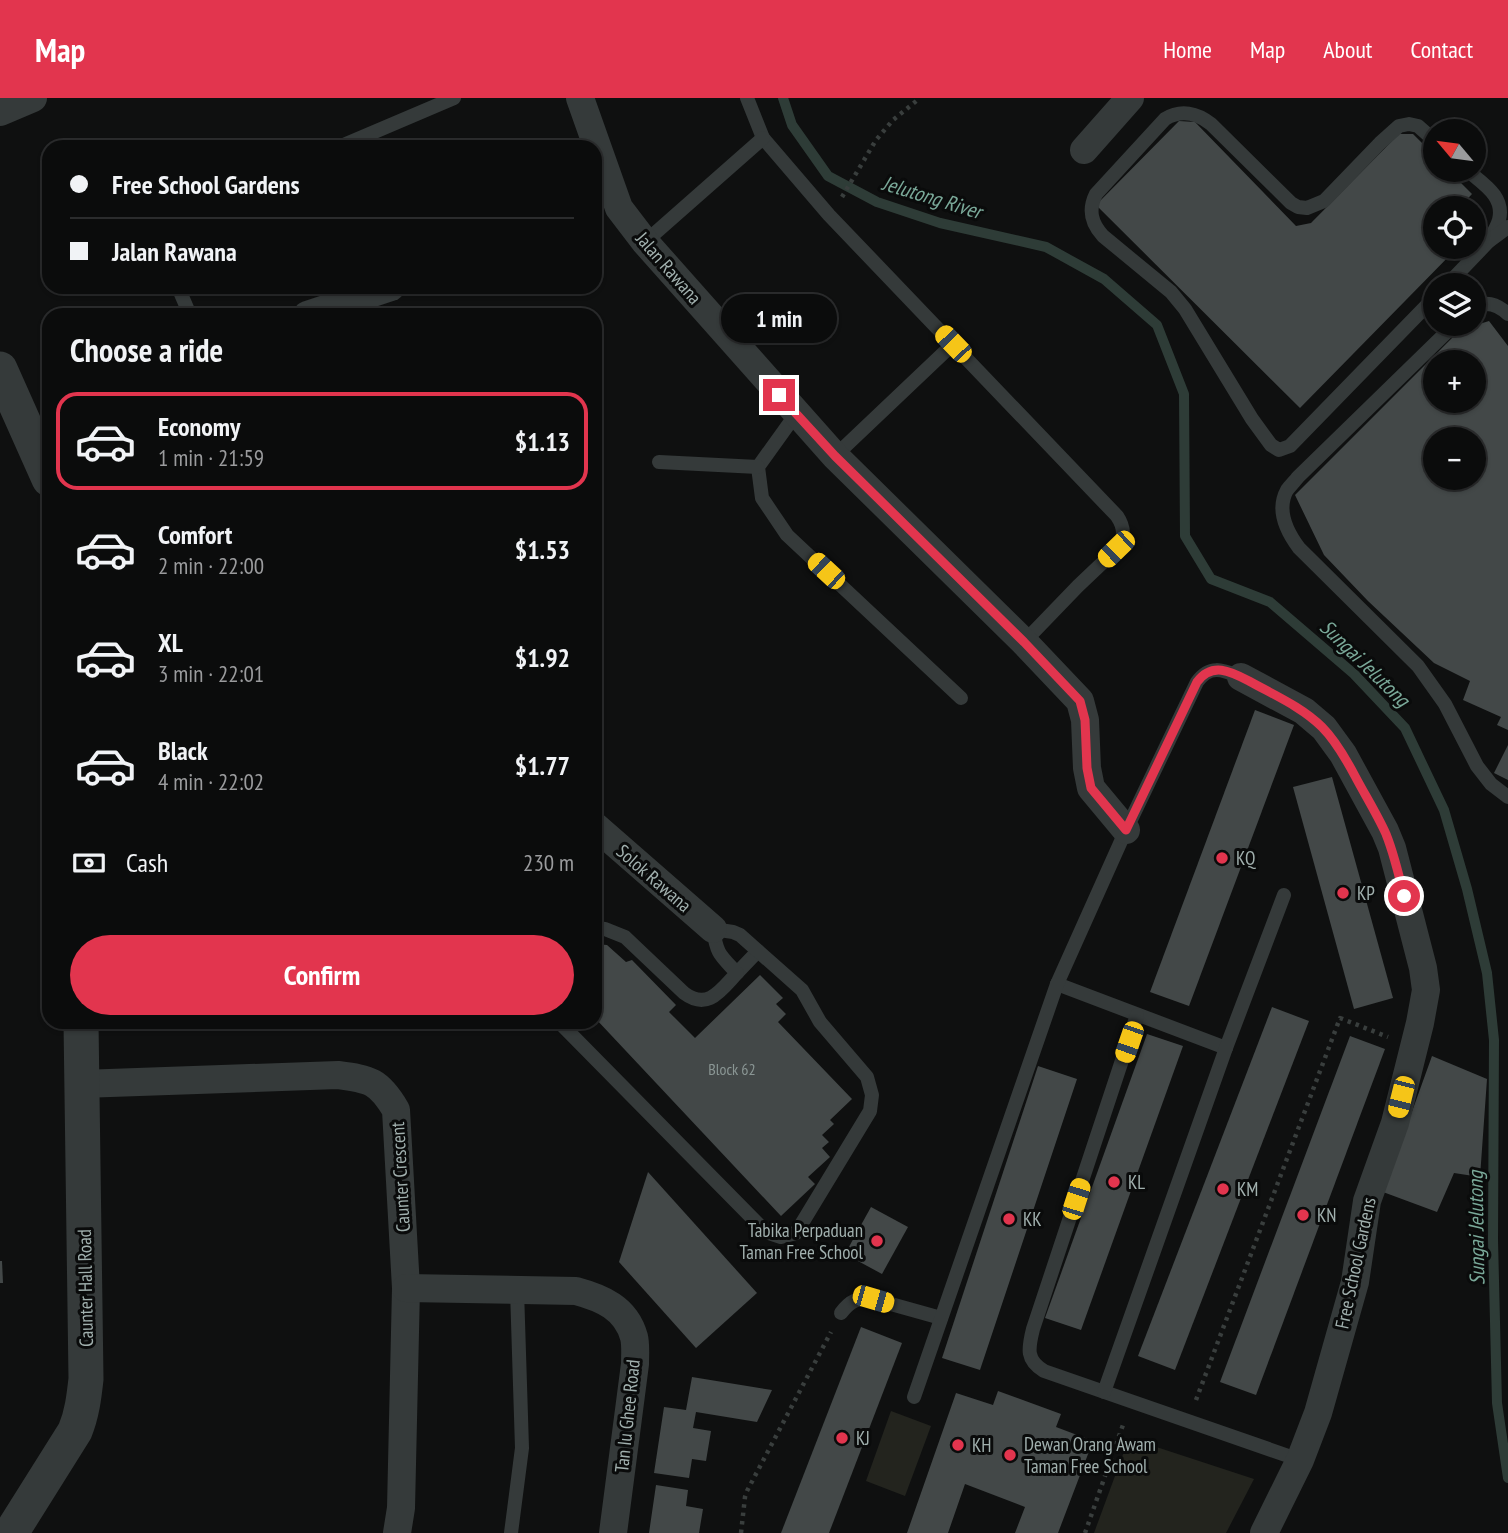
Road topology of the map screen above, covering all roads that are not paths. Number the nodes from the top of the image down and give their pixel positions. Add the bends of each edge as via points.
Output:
1 (33, 98) edge
2 (454, 98) edge
3 (580, 98) edge
4 (747, 98) edge
5 (1130, 98) edge
6 (0, 112) edge
7 (1423, 130) edge
8 (763, 138) junction
9 (355, 140) edge
10 (590, 140) edge
11 (1084, 150) dead end
12 (1482, 182) edge
13 (602, 191) edge
14 (1502, 198) edge
15 (607, 212) edge
16 (1508, 228) edge
17 (1489, 241) junction
18 (645, 242) junction
19 (1458, 273) edge
20 (379, 294) edge
21 (1486, 304) edge
22 (355, 308) edge
23 (1423, 309) edge
24 (1508, 314) edge
25 (1443, 336) edge
26 (953, 344) junction
27 (0, 369) edge
28 (796, 414) junction
29 (835, 456) junction
30 (659, 462) dead end
31 (42, 463) edge
32 (758, 467) junction
33 (1024, 642) junction
34 (1241, 677) joint
35 (961, 698) dead end
36 (1508, 797) edge
37 (1126, 830) junction
38 (602, 832) edge
39 (1284, 895) dead end
40 (602, 929) edge
41 (713, 929) junction
42 (758, 951) junction
43 (737, 973) junction
44 (1057, 984) junction
45 (1137, 1015) junction
46 (81, 1029) edge
47 (566, 1029) edge
48 (1226, 1048) junction
49 (81, 1084) junction
50 (406, 1288) junction
51 (517, 1290) junction
52 (841, 1313) road end
53 (941, 1318) junction
54 (1104, 1392) junction
55 (915, 1397) dead end
56 (1300, 1460) junction
57 (10, 1533) edge
58 (397, 1533) edge
59 (511, 1533) edge
60 (613, 1533) edge
61 (1264, 1533) edge

1 - 6 street
2 - 9 lane
3 - 10 street, Jalan Rawana
4 - 8 lane
5 - 11 street
7 - 23 lane via 1409,124 1399,126 1324,201 1298,208 1203,117 1173,114 1091,204 1095,228 1171,292 1252,419 1279,450 1290,446
8 - 18 lane
8 - 26 lane via 829,215
12 - 14 lane
13 - 15 street, Jalan Rawana
14 - 17 lane
15 - 18 street, Jalan Rawana
16 - 17 lane
17 - 19 lane
18 - 28 street, Jalan Rawana
20 - 22 street
21 - 24 lane
25 - 36 lane via 1298,477 1286,491 1283,511 1287,531 1299,548 1418,666 1445,704 1477,766
26 - 29 lane
26 - 33 lane via 1122,524 1122,542
27 - 31 street
28 - 29 street, Jalan Rawana
28 - 32 lane
29 - 33 street, Jalan Rawana
30 - 32 lane
32 - 35 lane via 762,498 787,535
33 - 37 street, Jalan Rawana via 1080,701 1091,788
34 - 37 lane via 1219,669 1202,675
34 - 56 street, Free School Gardens via 1304,711 1343,754 1392,848 1426,990 1395,1123 1367,1201 1355,1282
37 - 44 lane
38 - 41 street, Solok Rawana
39 - 48 lane
40 - 43 lane via 625,937 691,998 712,998
41 - 42 lane via 740,935
41 - 43 lane via 716,949
42 - 43 lane
42 - 47 lane via 802,990 820,1023 867,1077 872,1095 870,1111 796,1233 781,1237 766,1232
44 - 45 lane
44 - 53 lane
45 - 48 lane
45 - 54 lane via 1029,1351 1044,1371
46 - 49 street, Caunter Hall Road
48 - 54 lane
49 - 50 street, Caunter Crescent via 338,1075 367,1079 386,1092 396,1110
49 - 57 street, Caunter Hall Road via 84,1400 75,1430
50 - 51 street, Tan Iu Ghee Road
50 - 58 street, Caunter Crescent
51 - 59 lane via 522,1448
51 - 60 street, Tan Iu Ghee Road via 586,1293 613,1306 628,1320 635,1339 635,1364
52 - 53 lane via 864,1298
53 - 55 lane
54 - 56 lane
56 - 61 street, Free School Gardens

